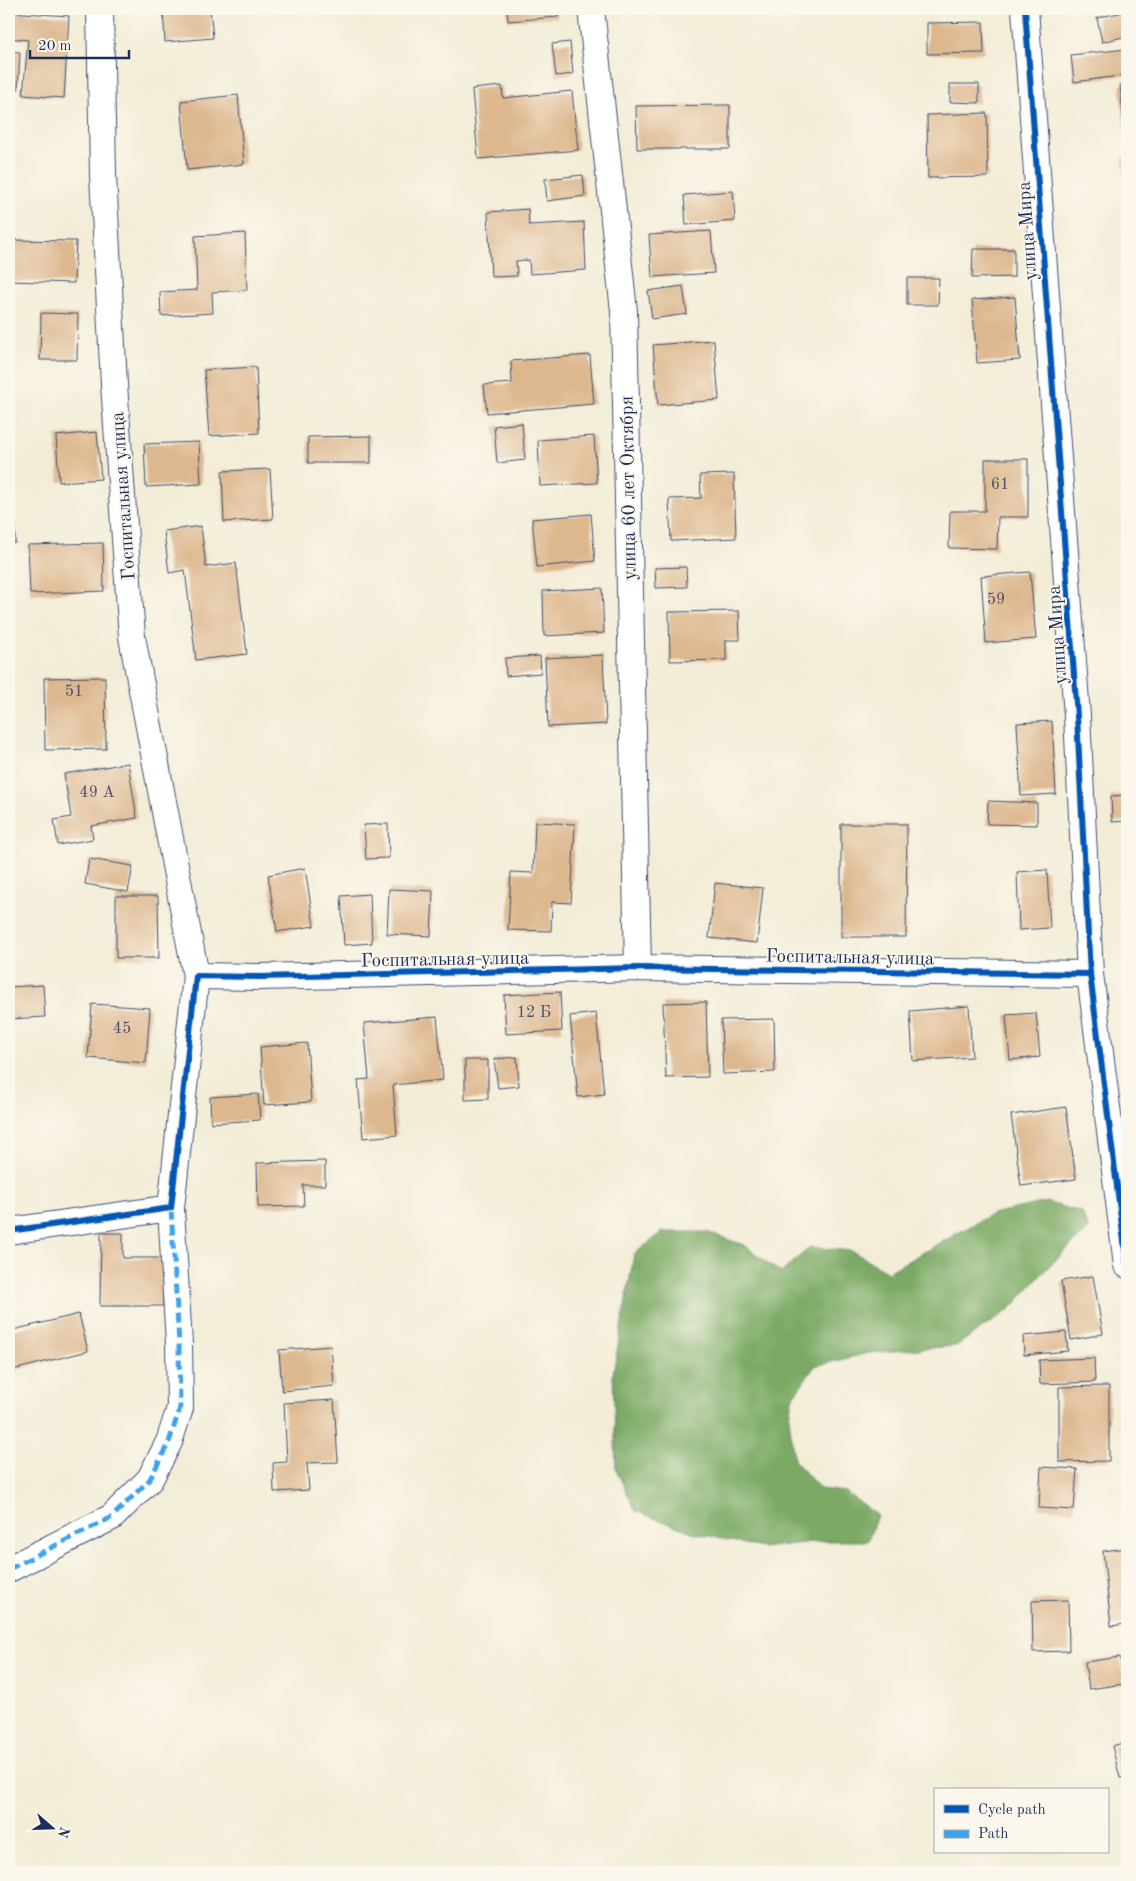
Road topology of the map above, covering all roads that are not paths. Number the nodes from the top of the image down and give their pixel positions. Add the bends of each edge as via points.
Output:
1 (100, 9) edge
2 (591, 9) edge
3 (1025, 9) edge
4 (638, 968) junction
5 (1090, 974) junction
6 (196, 976) junction
7 (171, 1208) junction
8 (9, 1231) edge
9 (1127, 1260) edge
10 (9, 1569) edge

1 - 6 street, Госпитальная улица via 103,175 132,637
2 - 4 street, улица 60 лет Октября via 624,310
3 - 5 street, улица Мира via 1077,716
4 - 5 street, Госпитальная улица
4 - 6 street, Госпитальная улица
5 - 9 street, улица Мира
6 - 7 street, Госпитальная улица
7 - 8 street
7 - 10 street, Госпитальная улица via 180,1408 169,1442 150,1479 112,1517

